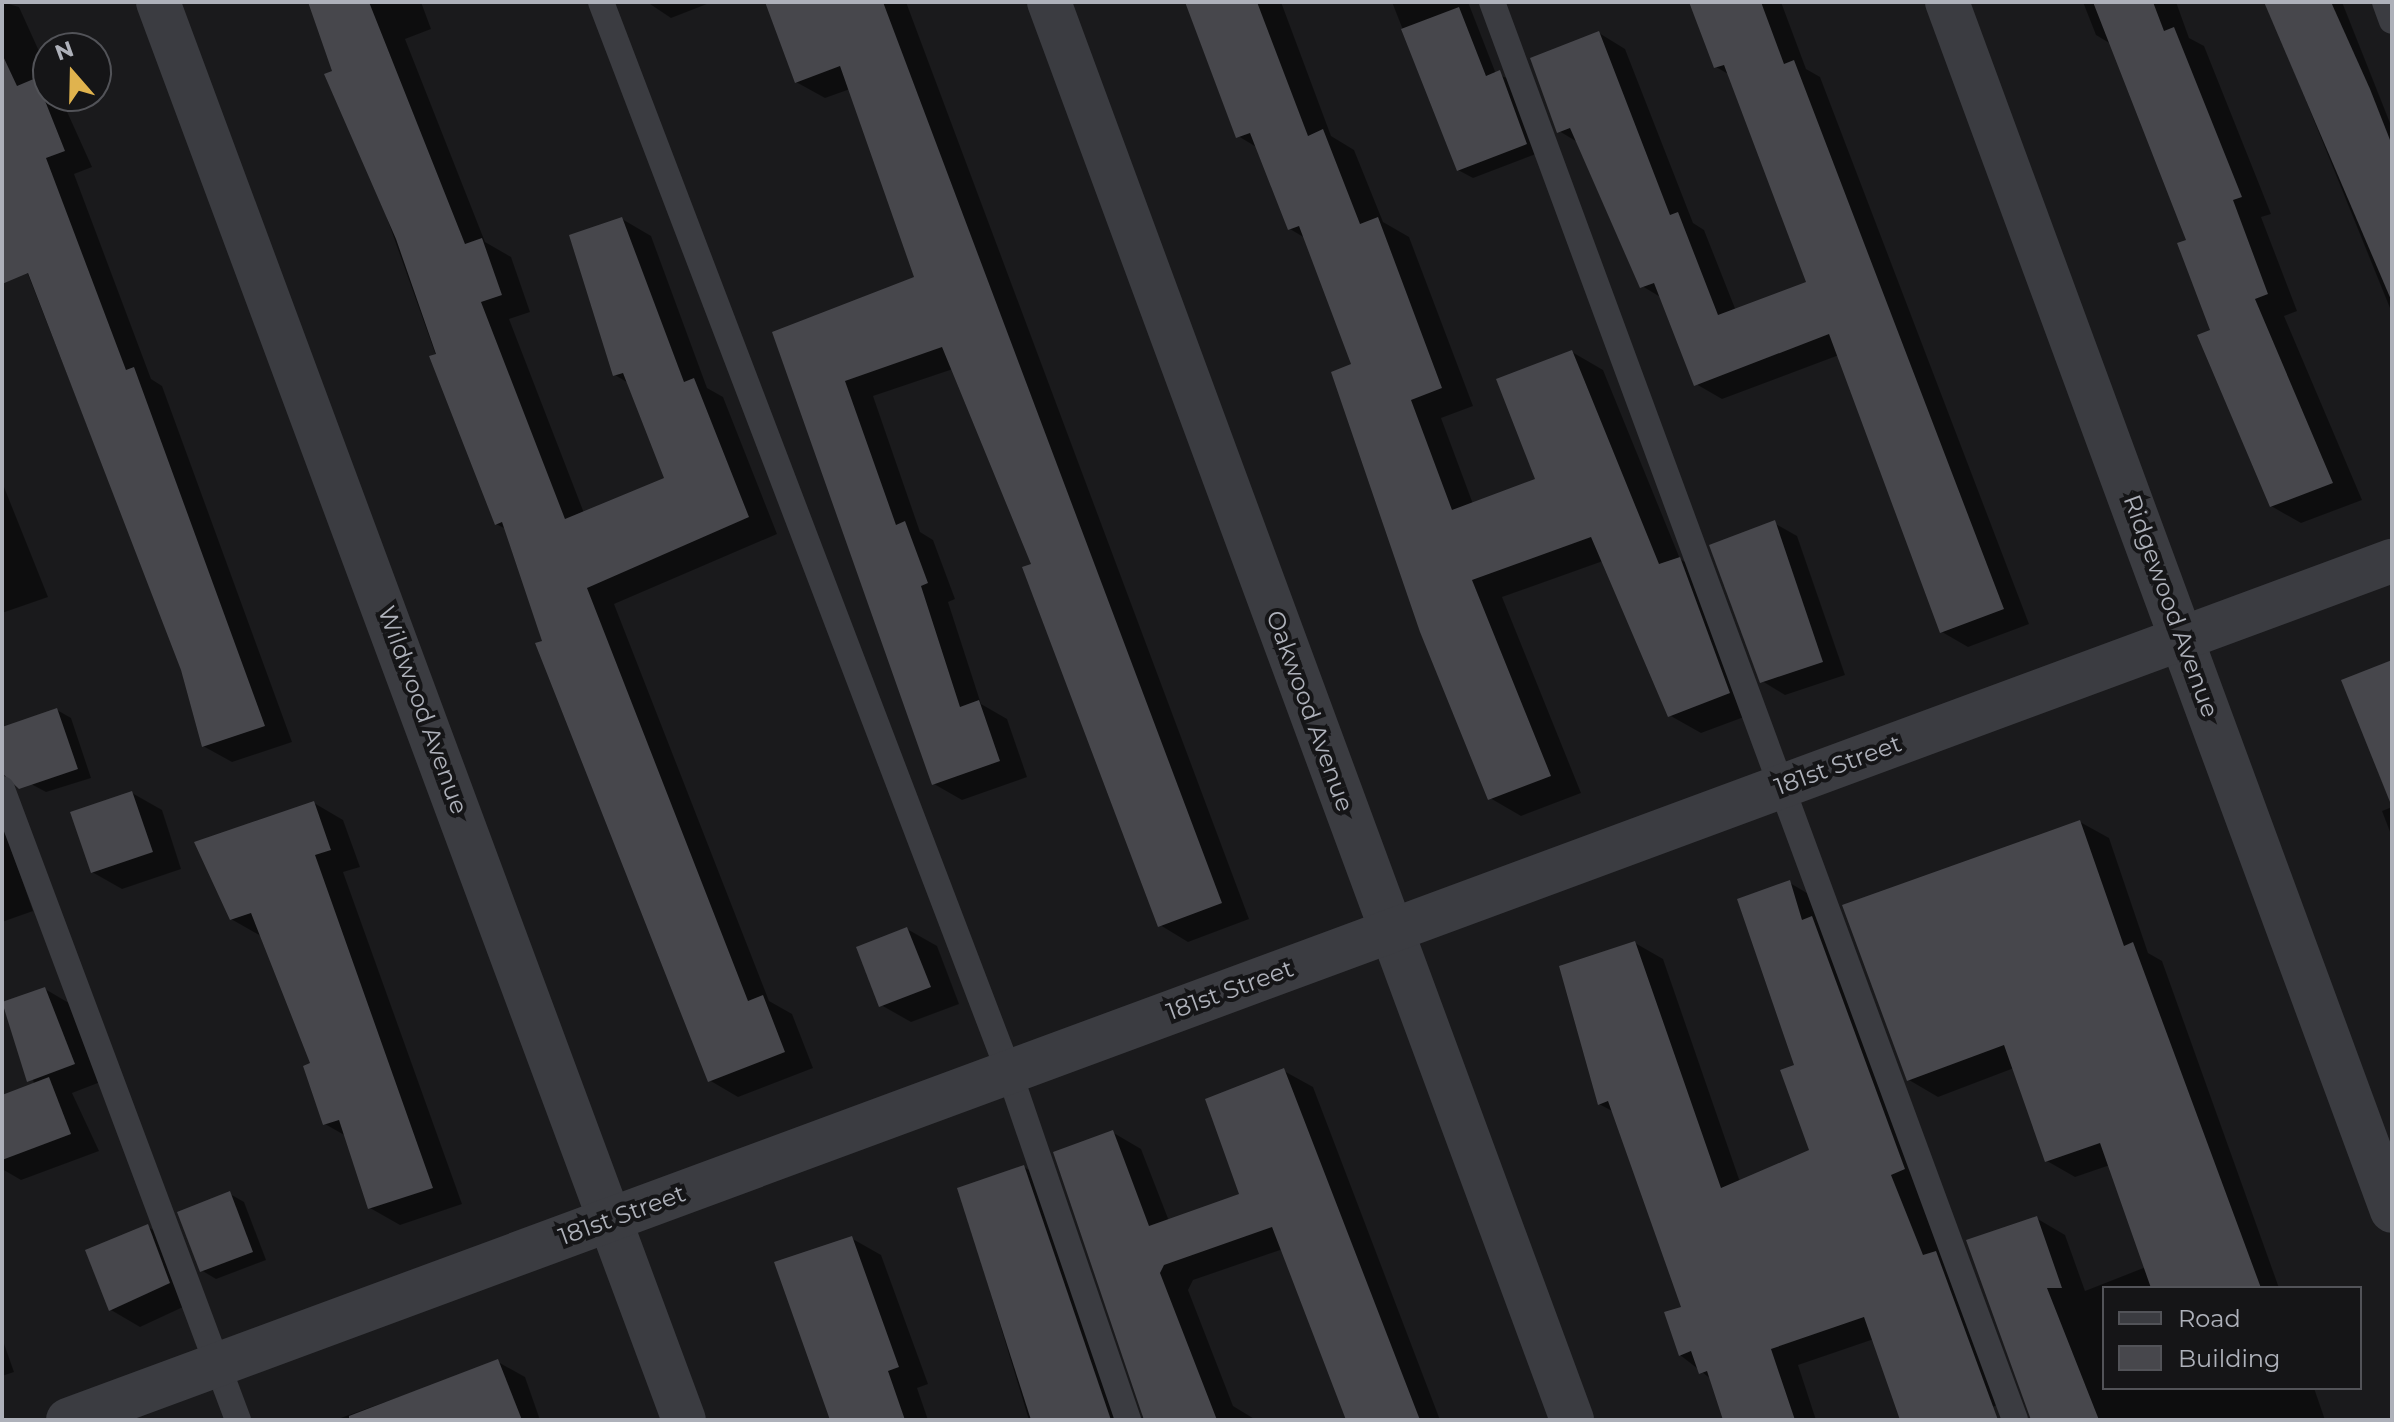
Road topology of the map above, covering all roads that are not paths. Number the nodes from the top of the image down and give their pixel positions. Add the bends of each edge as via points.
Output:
1 (158, 2) edge
2 (601, 2) edge
3 (1049, 2) edge
4 (1492, 2) edge
5 (1947, 2) edge
6 (2385, 2) edge
7 (2392, 21) edge
8 (2392, 561) edge
9 (2183, 638) junction
10 (1783, 785) junction
11 (2, 789) edge
12 (1391, 931) junction
13 (1009, 1072) junction
14 (2392, 1211) edge
15 (612, 1219) junction
16 (217, 1365) junction
17 (68, 1420) edge
18 (238, 1420) edge
19 (684, 1420) edge
20 (1128, 1420) edge
21 (1572, 1420) edge
22 (2015, 1420) edge

1 - 15 street, Wildwood Avenue
2 - 13 lane
3 - 12 street, Oakwood Avenue
4 - 10 lane
5 - 9 street, Ridgewood Avenue
6 - 7 lane
8 - 9 street, 181st Street
9 - 10 street, 181st Street
9 - 14 street, Ridgewood Avenue
10 - 12 street, 181st Street
10 - 22 lane
11 - 16 lane
12 - 13 street, 181st Street
12 - 21 street, Oakwood Avenue
13 - 15 street, 181st Street
13 - 20 lane
15 - 16 street, 181st Street
15 - 19 street, Wildwood Avenue
16 - 17 street, 181st Street
16 - 18 lane

